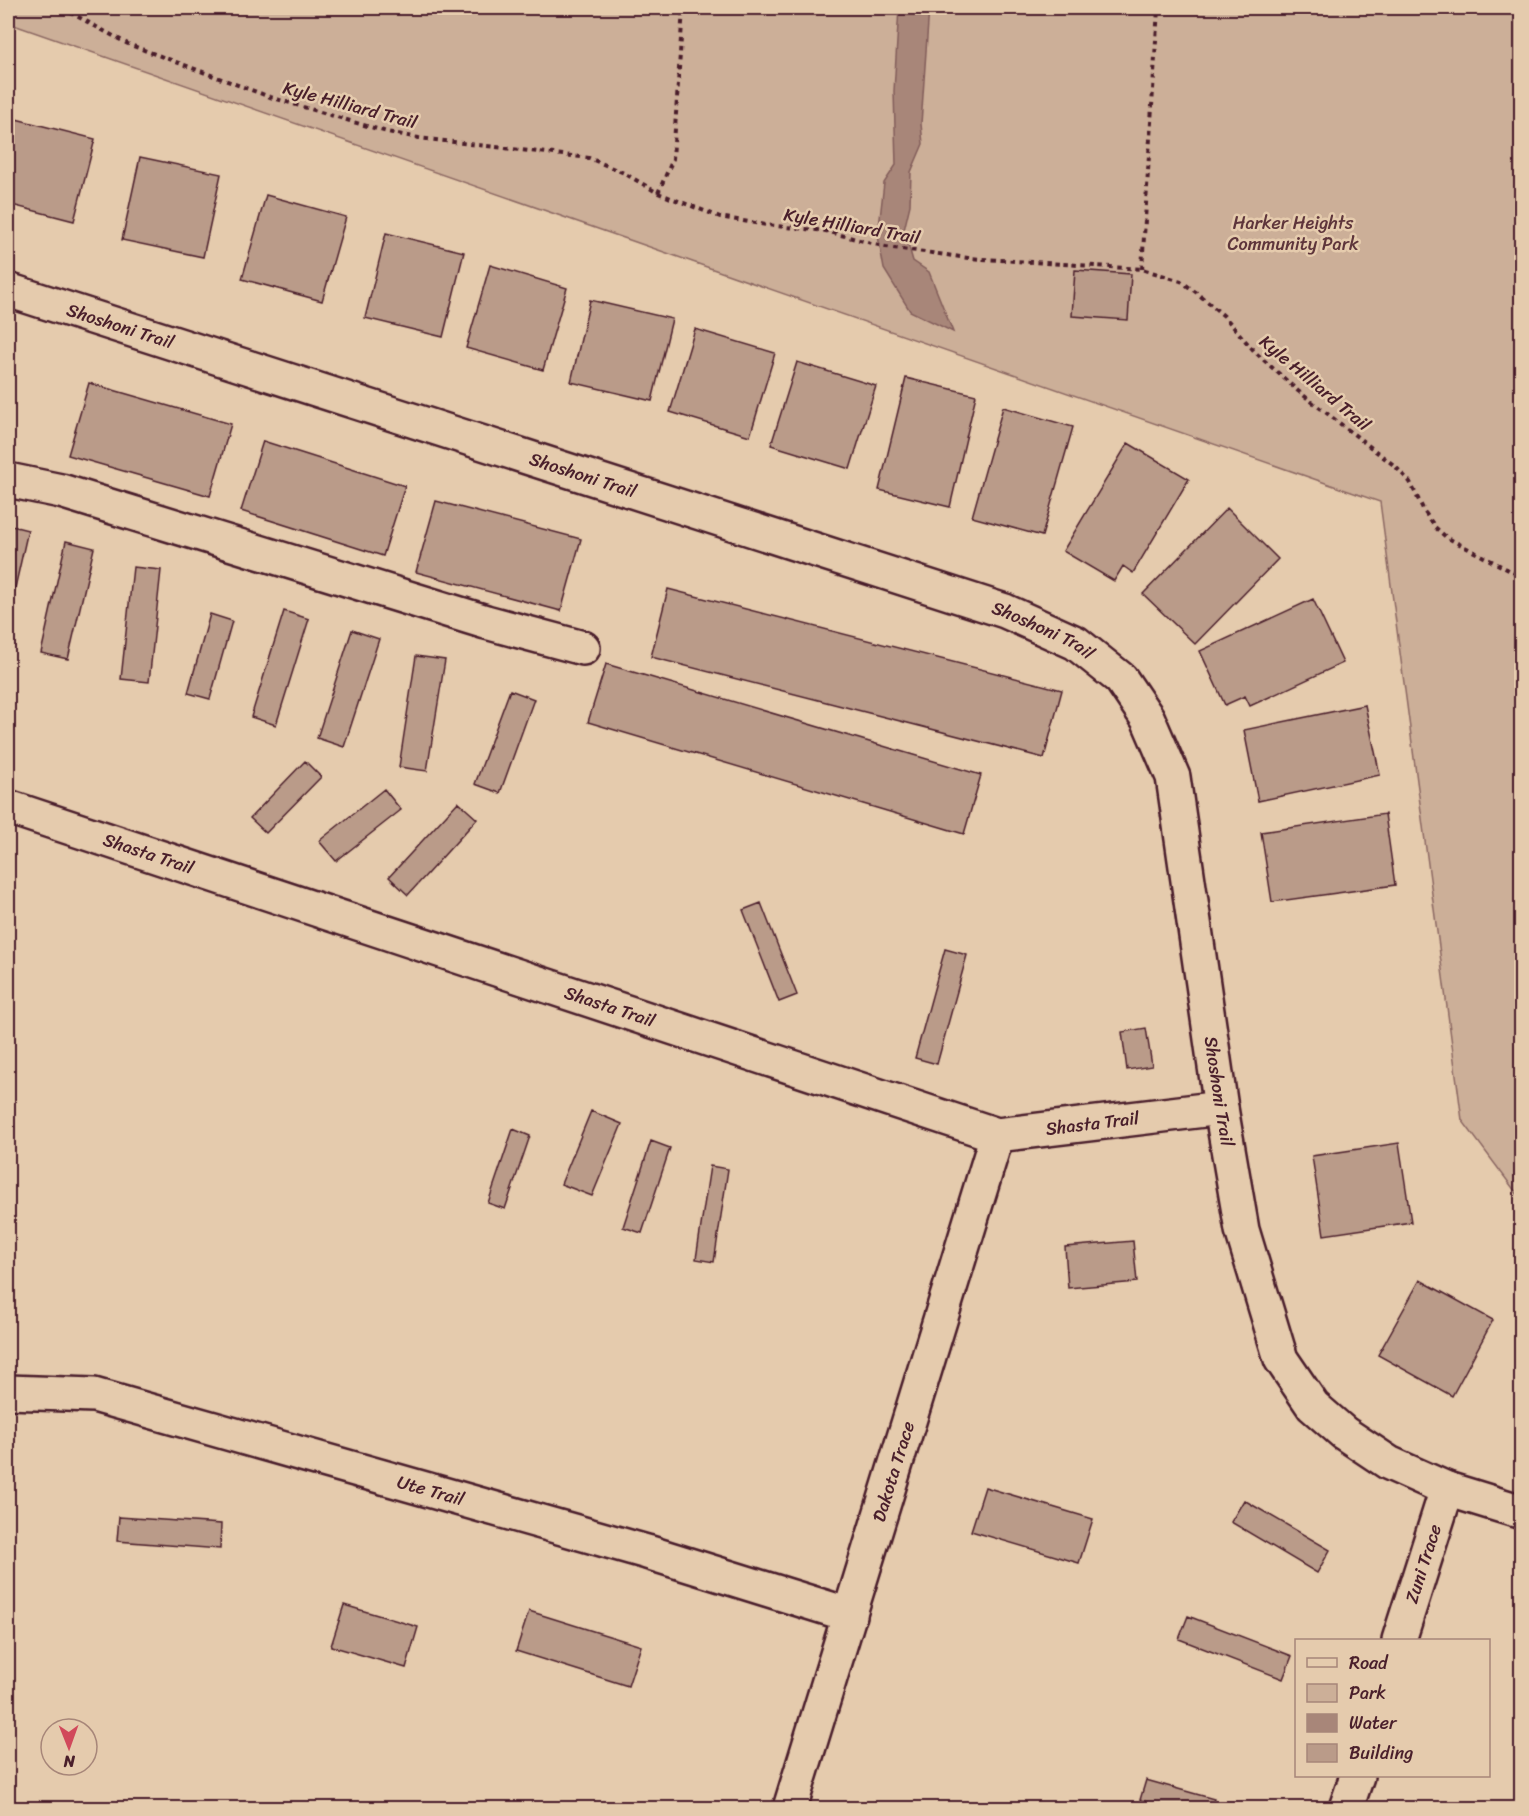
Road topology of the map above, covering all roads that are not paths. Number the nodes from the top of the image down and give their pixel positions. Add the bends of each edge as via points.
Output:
1 (8, 290) edge
2 (8, 480) edge
3 (583, 648) dead end
4 (8, 807) edge
5 (1221, 1108) junction
6 (997, 1135) junction
7 (8, 1392) edge
8 (1447, 1489) junction
9 (1521, 1512) edge
10 (850, 1615) junction
11 (1401, 1639) edge
12 (1357, 1777) edge
13 (790, 1809) edge
14 (1347, 1809) edge

1 - 5 street, Shoshoni Trail via 1005,611 1076,643 1121,679 1148,719 1173,777
2 - 3 street via 61,491 486,622
4 - 6 street, Shasta Trail
5 - 6 street, Shasta Trail
5 - 8 street, Shoshoni Trail via 1242,1230 1281,1359 1313,1406 1344,1433 1389,1463
6 - 10 street, Dakota Trace
7 - 10 street, Ute Trail via 94,1395 647,1552
8 - 9 street, Shoshoni Trail
8 - 11 street, Zuni Trace
10 - 13 street, Dakota Trace
12 - 14 street

